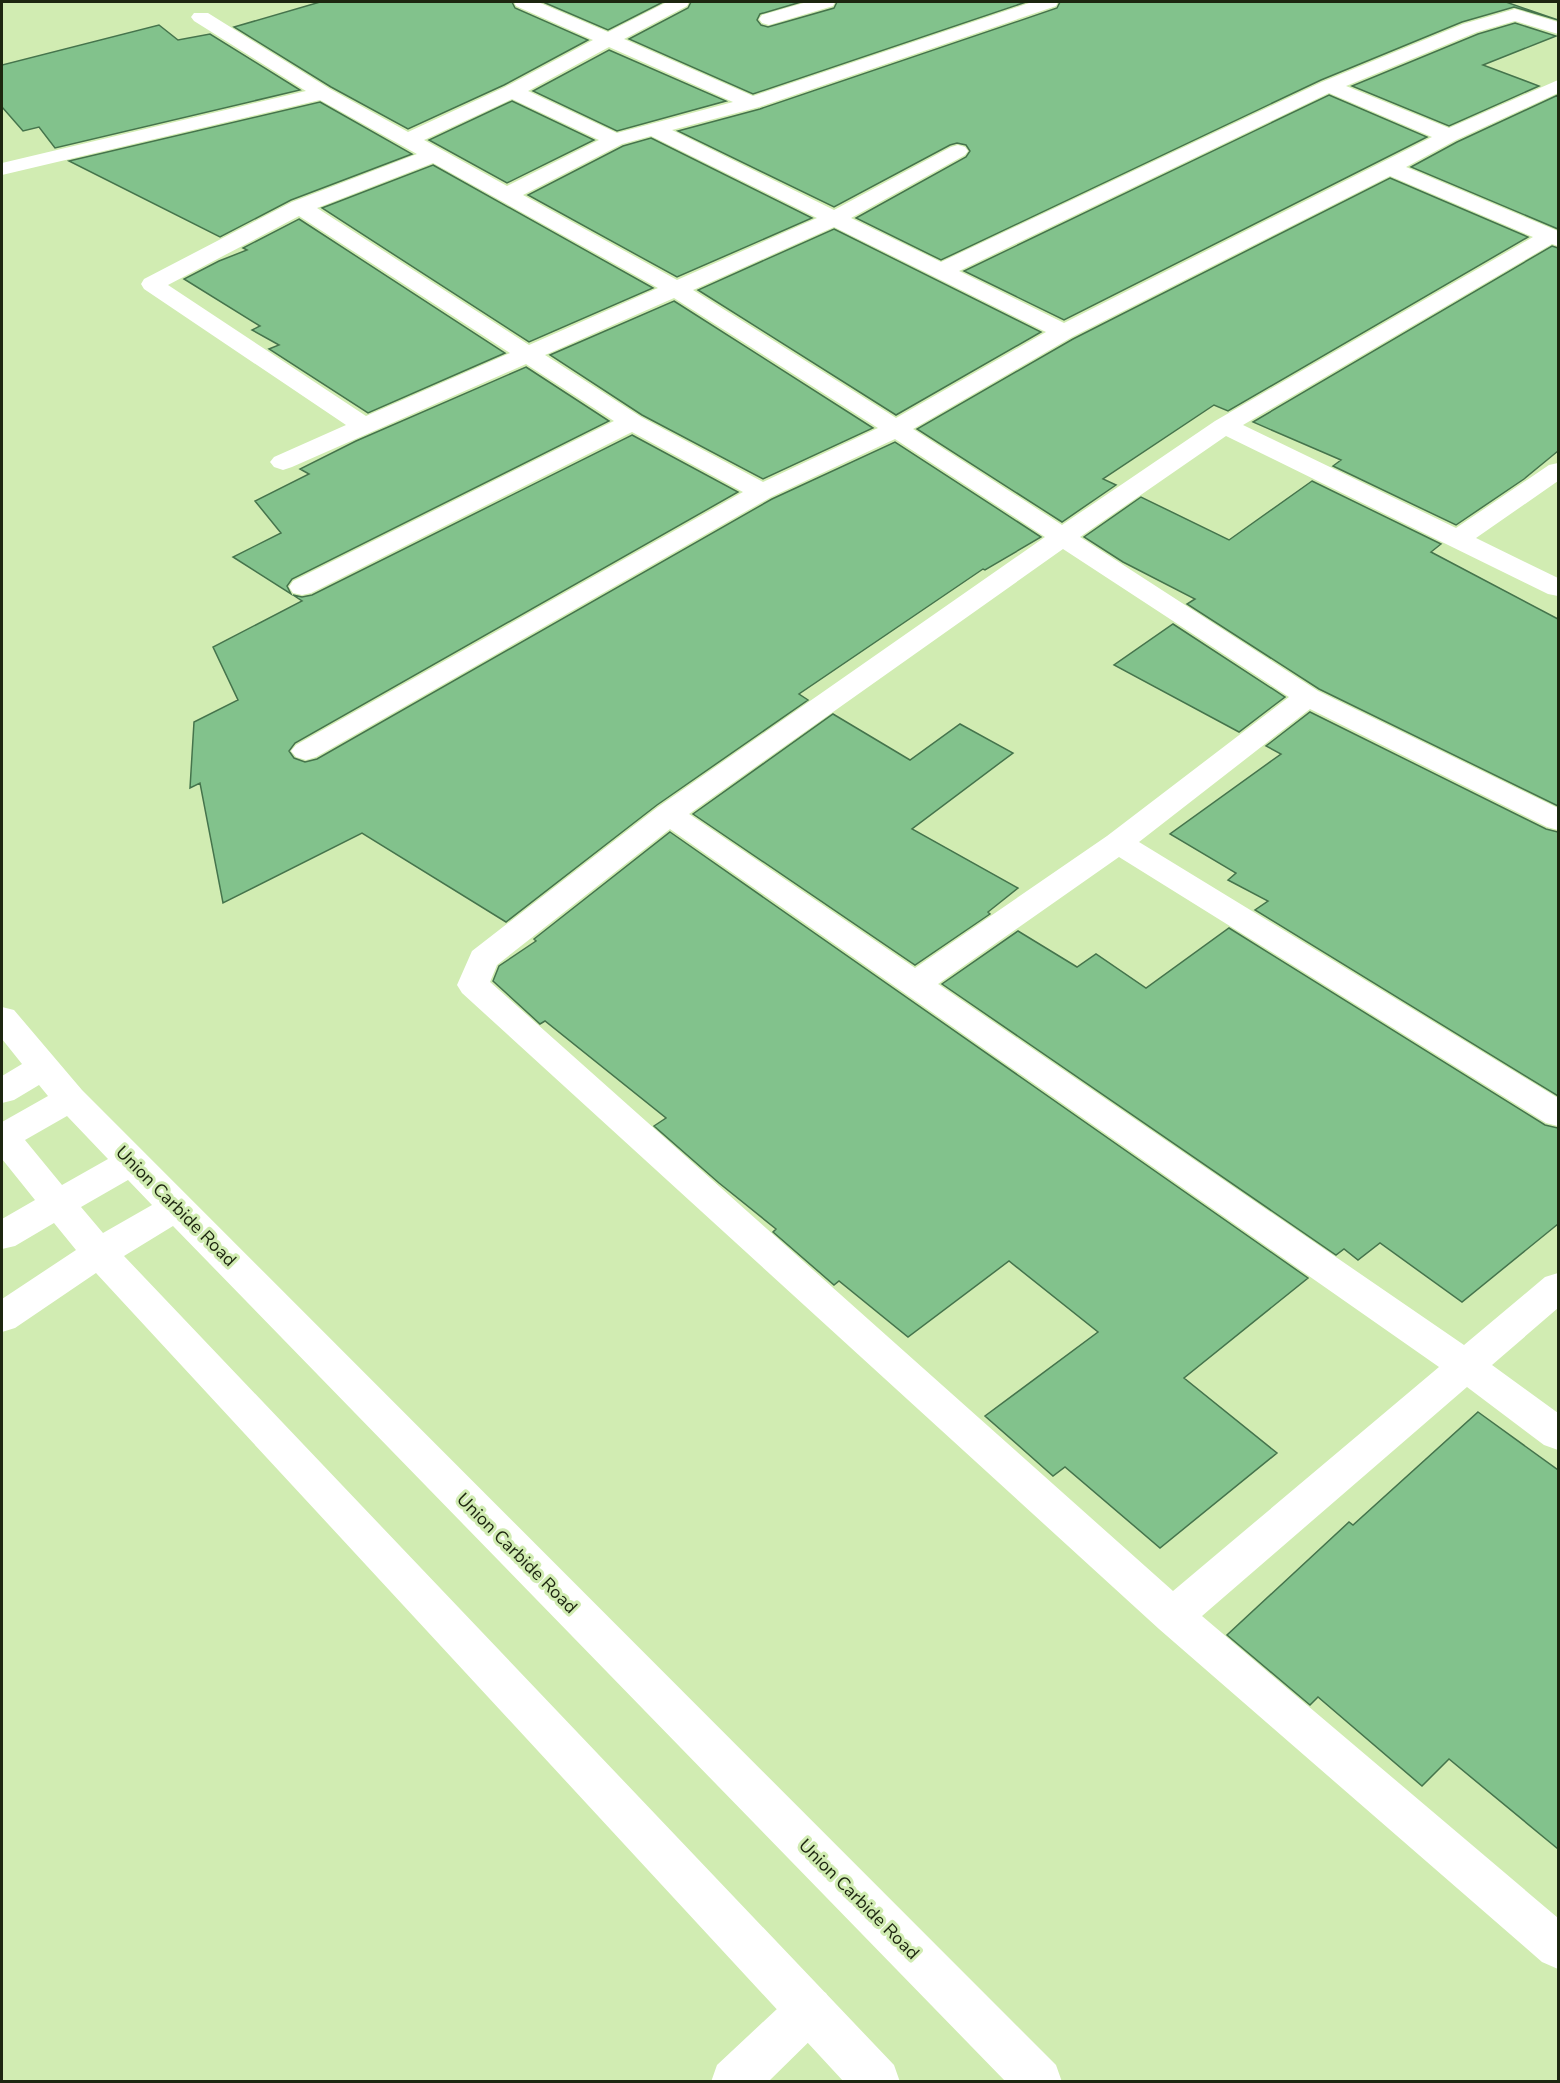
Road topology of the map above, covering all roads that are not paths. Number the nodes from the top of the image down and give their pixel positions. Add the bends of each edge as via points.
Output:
1 (523, 2) edge
2 (680, 2) edge
3 (826, 2) edge
4 (1049, 2) edge
5 (201, 17) dead end
6 (769, 19) dead end
7 (1558, 28) edge
8 (608, 40) junction
9 (1329, 86) junction
10 (1558, 86) edge
11 (512, 92) junction
12 (323, 93) junction
13 (752, 103) junction
14 (653, 129) junction
15 (1449, 136) junction
16 (410, 139) junction
17 (615, 140) junction
18 (958, 151) dead end
19 (436, 154) junction
20 (1389, 168) junction
21 (2, 169) edge
22 (508, 194) junction
23 (300, 207) junction
24 (836, 218) junction
25 (1554, 237) edge
26 (941, 271) junction
27 (676, 289) junction
28 (1064, 332) junction
29 (530, 354) junction
30 (632, 422) junction
31 (1224, 426) junction
32 (366, 427) junction
33 (896, 429) junction
34 (283, 462) dead end
35 (1558, 470) edge
36 (762, 492) junction
37 (1061, 538) junction
38 (1459, 538) junction
39 (302, 587) dead end
40 (1558, 588) edge
41 (1308, 697) junction
42 (306, 751) dead end
43 (669, 814) junction
44 (1558, 820) edge
45 (1118, 843) junction
46 (915, 984) junction
47 (2, 1018) edge
48 (43, 1066) junction
49 (2, 1090) edge
50 (70, 1100) junction
51 (1558, 1114) edge
52 (2, 1137) edge
53 (132, 1161) junction
54 (56, 1203) junction
55 (177, 1207) junction
56 (2, 1236) edge
57 (99, 1253) junction
58 (1558, 1287) edge
59 (2, 1318) edge
60 (1466, 1366) junction
61 (1558, 1434) edge
62 (1173, 1616) junction
63 (1558, 1947) edge
64 (810, 2009) junction
65 (734, 2082) edge
66 (877, 2082) edge
67 (1039, 2082) edge

1 - 8 street
2 - 8 street
3 - 6 street
4 - 13 street
5 - 12 street
7 - 9 street via 1532,18 1504,16
8 - 11 street
8 - 13 street
9 - 15 street
9 - 26 street
10 - 15 street
11 - 16 street
11 - 17 street
12 - 16 street
12 - 21 street
13 - 14 street
14 - 17 street
14 - 24 street
15 - 20 street
16 - 19 street
17 - 22 street
18 - 24 street
19 - 22 street
19 - 23 street
20 - 25 street
20 - 28 street
22 - 27 street
23 - 29 street
23 - 32 street via 152,284
24 - 26 street
24 - 27 street
25 - 31 street
26 - 28 street
27 - 29 street
27 - 33 street
28 - 33 street
29 - 30 street
29 - 32 street
30 - 36 street
30 - 39 street
31 - 37 street
31 - 38 street
32 - 34 street
33 - 36 street
33 - 37 street
35 - 38 street
36 - 42 street
37 - 41 street
37 - 43 street
38 - 40 street
41 - 44 street
41 - 45 street
43 - 46 street
43 - 62 street via 483,959 473,985
45 - 46 street
45 - 51 street
46 - 60 street
47 - 48 street, Union Carbide Road
48 - 49 street
48 - 50 street, Union Carbide Road
50 - 52 street
50 - 53 street, Union Carbide Road
52 - 54 street
53 - 54 street
53 - 55 street, Union Carbide Road
54 - 56 street
54 - 57 street
55 - 57 street
55 - 67 street, Union Carbide Road
57 - 59 street
57 - 64 street
58 - 60 street
60 - 61 street
60 - 62 street
62 - 63 street
64 - 65 street
64 - 66 street

